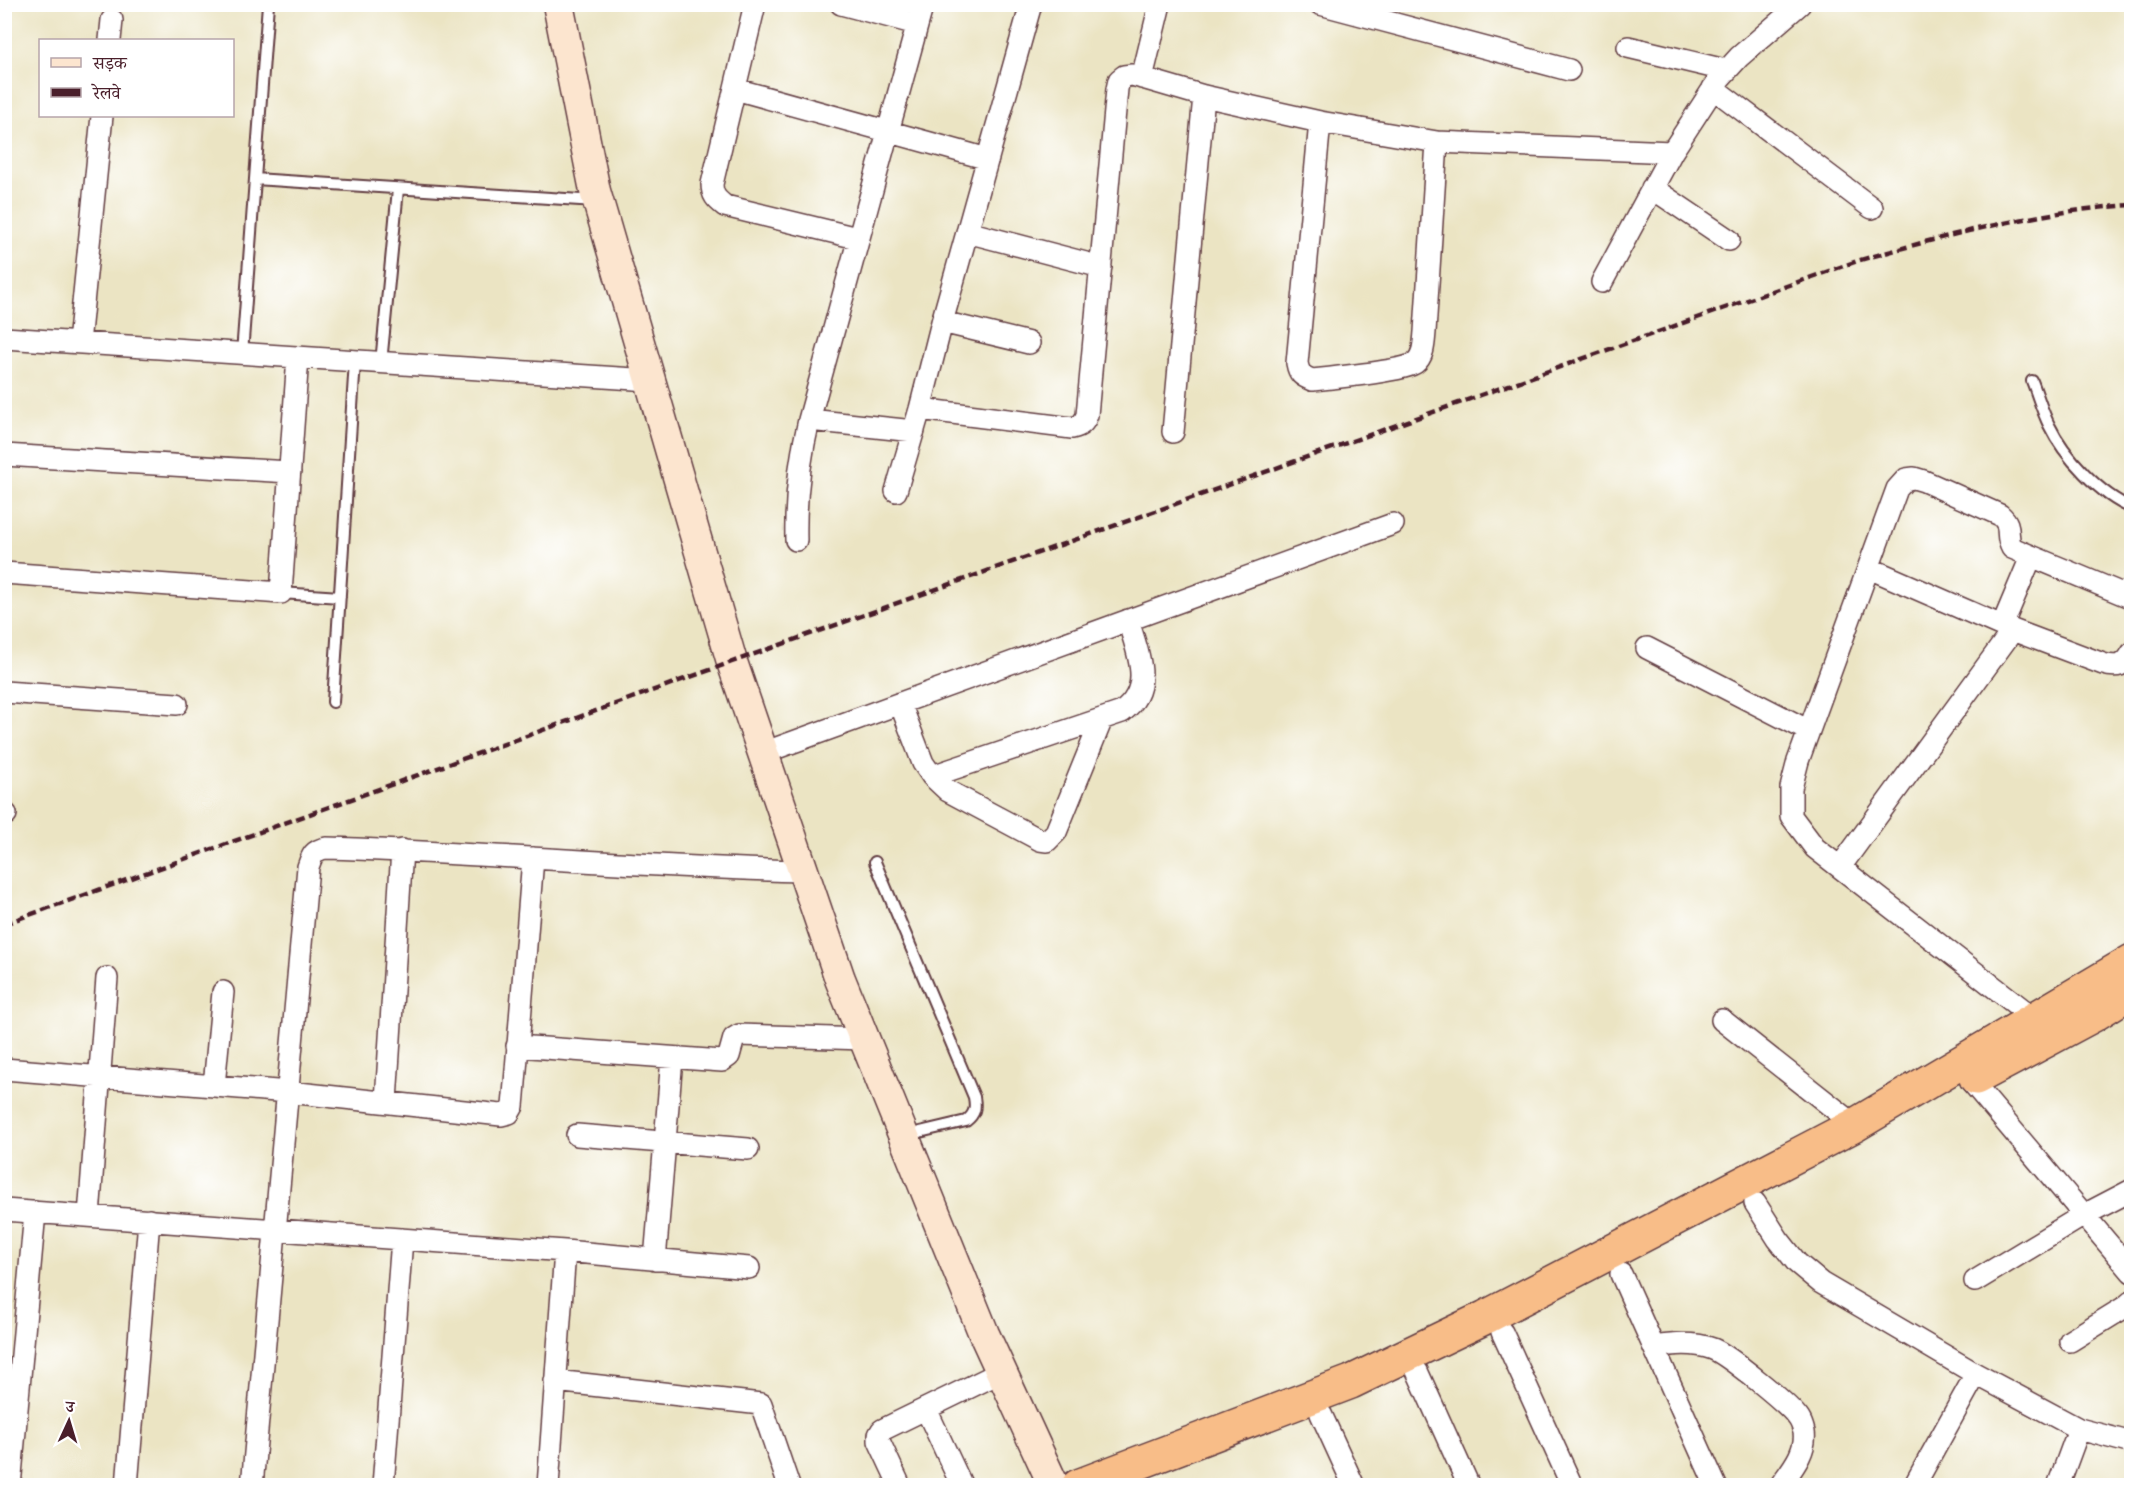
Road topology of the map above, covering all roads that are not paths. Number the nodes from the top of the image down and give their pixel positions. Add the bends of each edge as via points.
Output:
1 (268, 4) edge
2 (558, 4) edge
3 (755, 4) edge
4 (841, 4) edge
5 (1032, 4) edge
6 (1160, 4) edge
7 (1320, 4) edge
8 (1800, 4) edge
9 (920, 14) edge
10 (1628, 47) dead end
11 (1569, 70) dead end
12 (1725, 70) junction
13 (1142, 78) junction
14 (1713, 88) junction
15 (735, 89) junction
16 (1204, 96) junction
17 (102, 117) edge
18 (1320, 122) junction
19 (888, 132) junction
20 (1437, 142) junction
21 (1672, 152) junction
22 (988, 159) junction
23 (255, 179) junction
24 (1652, 188) junction
25 (398, 189) junction
26 (598, 201) junction
27 (1872, 208) dead end
28 (968, 232) junction
29 (857, 238) junction
30 (1729, 240) dead end
31 (1101, 267) junction
32 (1602, 282) dead end
33 (942, 322) junction
34 (4, 339) edge
35 (79, 343) junction
36 (1029, 343) dead end
37 (242, 354) junction
38 (298, 357) junction
39 (355, 361) junction
40 (381, 363) junction
41 (650, 380) junction
42 (2032, 381) dead end
43 (920, 409) junction
44 (808, 420) junction
45 (914, 431) junction
46 (1173, 432) dead end
47 (4, 455) edge
48 (290, 472) junction
49 (896, 491) dead end
50 (2132, 508) edge
51 (1393, 524) dead end
52 (796, 540) dead end
53 (2031, 557) junction
54 (1869, 568) junction
55 (4, 573) edge
56 (281, 593) junction
57 (340, 597) junction
58 (2132, 598) edge
59 (1128, 620) junction
60 (2007, 628) junction
61 (1647, 648) dead end
62 (2132, 653) edge
63 (4, 692) edge
64 (333, 702) dead end
65 (900, 703) junction
66 (177, 704) dead end
67 (1102, 719) junction
68 (1809, 730) junction
69 (763, 753) junction
70 (932, 776) junction
71 (402, 850) junction
72 (533, 858) junction
73 (875, 862) dead end
74 (1840, 867) junction
75 (803, 871) junction
76 (2132, 961) edge
77 (107, 978) dead end
78 (2132, 991) edge
79 (223, 992) dead end
80 (2132, 1005) edge
81 (2091, 1016) junction
82 (2035, 1018) junction
83 (1722, 1020) dead end
84 (864, 1039) junction
85 (517, 1046) junction
86 (672, 1058) junction
87 (4, 1069) edge
88 (99, 1076) junction
89 (1971, 1081) junction
90 (214, 1086) junction
91 (289, 1092) junction
92 (386, 1101) junction
93 (1855, 1125) junction
94 (576, 1135) dead end
95 (903, 1136) junction
96 (665, 1142) junction
97 (748, 1149) dead end
98 (2132, 1190) edge
99 (1755, 1203) junction
100 (4, 1210) edge
101 (35, 1212) junction
102 (2084, 1215) junction
103 (89, 1216) junction
104 (149, 1220) junction
105 (276, 1229) junction
106 (402, 1239) junction
107 (565, 1251) junction
108 (655, 1260) junction
109 (748, 1268) dead end
110 (2132, 1272) edge
111 (1621, 1274) junction
112 (1975, 1281) dead end
113 (2132, 1301) edge
114 (1502, 1332) junction
115 (2070, 1341) dead end
116 (1654, 1347) junction
117 (1417, 1371) junction
118 (1001, 1372) junction
119 (1976, 1374) junction
120 (555, 1381) junction
121 (926, 1409) junction
122 (1321, 1414) junction
123 (2079, 1429) junction
124 (2132, 1443) edge
125 (10, 1485) edge
126 (127, 1485) edge
127 (252, 1485) edge
128 (383, 1485) edge
129 (548, 1485) edge
130 (789, 1485) edge
131 (900, 1485) edge
132 (963, 1485) edge
133 (1054, 1485) edge
134 (1078, 1485) edge
135 (1131, 1485) edge
136 (1354, 1485) edge
137 (1469, 1485) edge
138 (1572, 1485) edge
139 (1716, 1485) edge
140 (1780, 1485) edge
141 (1914, 1485) edge
142 (2058, 1485) edge

1 - 23 lane
2 - 26 main road
3 - 15 street
4 - 9 street
5 - 22 street
6 - 13 street
7 - 11 street
8 - 12 street
9 - 19 street
10 - 12 street
12 - 14 street
13 - 16 street
13 - 31 street via 1124,76 1117,89
14 - 21 street
14 - 27 street
15 - 19 street
15 - 29 street via 712,184 716,200 724,206
16 - 18 street
16 - 46 street
17 - 35 street
18 - 20 street
18 - 20 street via 1297,363 1299,372 1312,380 1398,369 1414,364 1420,356 1424,345
19 - 22 street
19 - 29 street
20 - 21 street
21 - 24 street
22 - 28 street
23 - 25 lane
23 - 37 lane
24 - 30 street
24 - 32 street
25 - 26 lane
25 - 40 lane
26 - 41 main road
28 - 31 street
28 - 33 street
29 - 44 street
31 - 43 street via 1087,415 1079,427
33 - 36 street
33 - 43 street
34 - 35 street
35 - 37 street
37 - 38 street
38 - 39 street
38 - 48 street
39 - 40 street
39 - 57 lane
40 - 41 street
41 - 69 main road via 732,662
42 - 50 lane via 2050,427 2068,456 2098,487
43 - 45 street
44 - 45 street
44 - 52 street via 799,465
45 - 49 street
47 - 48 street
48 - 56 street
51 - 59 street
53 - 54 street via 2012,548 2007,521 2000,515 1914,478 1906,479 1898,489
53 - 58 street
53 - 60 street
54 - 60 street
54 - 68 street
55 - 56 street
56 - 57 lane
57 - 64 lane
59 - 65 street
59 - 67 street via 1140,663 1139,690 1132,705
60 - 62 street via 2114,667 2121,666
60 - 74 street
61 - 68 street
63 - 66 street
65 - 69 street
65 - 70 street via 923,763
67 - 70 street
67 - 70 street via 1056,832 1047,841 948,791
68 - 74 street via 1791,788 1791,816 1815,848
69 - 75 main road
71 - 72 street
71 - 91 street via 327,848 318,849 312,856
71 - 92 street
72 - 75 street via 693,869
72 - 85 street
73 - 95 lane via 976,1108 966,1121
74 - 82 street
75 - 84 main road
76 - 82 highway
77 - 88 street
78 - 81 highway
79 - 90 street
80 - 81 street
81 - 89 highway
82 - 93 highway
83 - 93 street
84 - 86 street via 746,1034 734,1038 729,1056 722,1061
84 - 95 main road
85 - 86 street
85 - 92 street via 513,1106 509,1113
86 - 96 street
87 - 88 street
88 - 90 street
88 - 103 street
89 - 99 highway
89 - 102 street
90 - 91 street
91 - 92 street
91 - 105 street
93 - 134 highway via 1603,1258 1352,1382
94 - 96 street
95 - 118 main road
96 - 97 street
96 - 108 street
98 - 102 street
99 - 111 highway
99 - 119 street via 1797,1263 1821,1283
100 - 101 street
101 - 103 street
101 - 125 street
102 - 110 street
102 - 112 street
103 - 104 street
104 - 105 street
104 - 126 street
105 - 106 street
105 - 127 street
106 - 107 street
106 - 128 street
107 - 108 street
107 - 120 street
108 - 109 street
111 - 114 highway
111 - 116 street
113 - 115 street
114 - 117 highway
114 - 138 street
116 - 139 street
116 - 140 street via 1678,1344 1714,1349 1799,1419 1804,1431 1801,1454
117 - 122 highway
117 - 137 street
118 - 121 street
118 - 133 main road
119 - 123 street
119 - 141 street
120 - 129 street
120 - 130 street via 761,1404
121 - 131 street via 879,1435
121 - 132 street
122 - 135 highway
122 - 136 street
123 - 124 street
123 - 142 street

